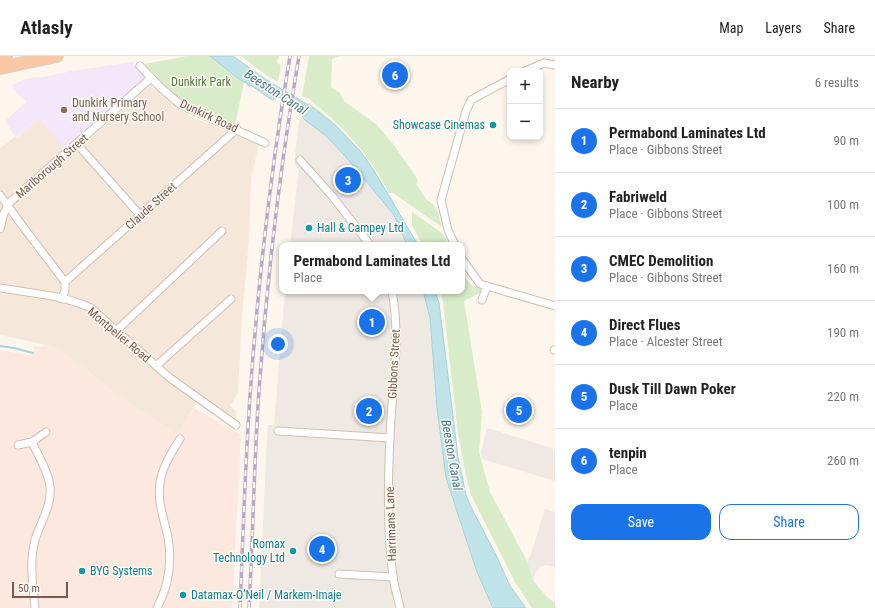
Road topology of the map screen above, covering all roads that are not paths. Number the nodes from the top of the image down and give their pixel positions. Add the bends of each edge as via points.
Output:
1 (6, 56) edge
2 (57, 56) edge
3 (0, 57) edge
4 (555, 65) edge
5 (140, 66) dead end
6 (0, 68) edge
7 (532, 68) edge
8 (151, 78) junction
9 (507, 81) edge
10 (237, 129) junction
11 (265, 143) dead end
12 (77, 144) junction
13 (300, 160) dead end
14 (0, 194) edge
15 (7, 206) junction
16 (140, 215) junction
17 (0, 229) edge
18 (222, 231) dead end
19 (368, 242) edge
20 (454, 242) edge
21 (465, 264) edge
22 (65, 282) junction
23 (487, 286) junction
24 (0, 288) edge
25 (393, 294) edge
26 (62, 299) junction
27 (231, 299) dead end
28 (482, 300) dead end
29 (555, 306) edge
30 (116, 331) junction
31 (156, 366) junction
32 (236, 424) dead end
33 (278, 431) dead end
34 (46, 432) dead end
35 (390, 438) junction
36 (180, 439) dead end
37 (32, 442) junction
38 (18, 445) dead end
39 (339, 574) dead end
40 (393, 577) junction
41 (35, 608) edge
42 (157, 608) edge
43 (400, 608) edge

1 - 3 highway
2 - 6 highway
4 - 7 street via 544,63
5 - 8 street, Dunkirk Road
8 - 10 street, Dunkirk Road via 185,107
8 - 12 street, Marlborough Street
9 - 20 street via 472,100 466,111 441,200
10 - 11 street, Dunkirk Road
10 - 16 street, Claude Street
12 - 15 street, Marlborough Street
12 - 16 street
13 - 19 street
14 - 15 street
15 - 17 street
15 - 22 street
16 - 22 street, Claude Street
18 - 30 street
21 - 23 street via 480,284
22 - 26 street
23 - 28 street
23 - 29 street
24 - 26 street, Montpelier Road
25 - 35 street, Gibbons Street via 397,328
26 - 30 street, Montpelier Road via 90,308
27 - 31 street
30 - 31 street, Montpelier Road
31 - 32 street, Montpelier Road
33 - 35 street
34 - 37 street
35 - 40 street, Harrimans Lane via 389,510
36 - 42 street via 160,482 159,494 169,553 167,583
37 - 38 street
37 - 41 street via 50,486 50,498 32,555
39 - 40 street
40 - 43 street, Harrimans Lane

